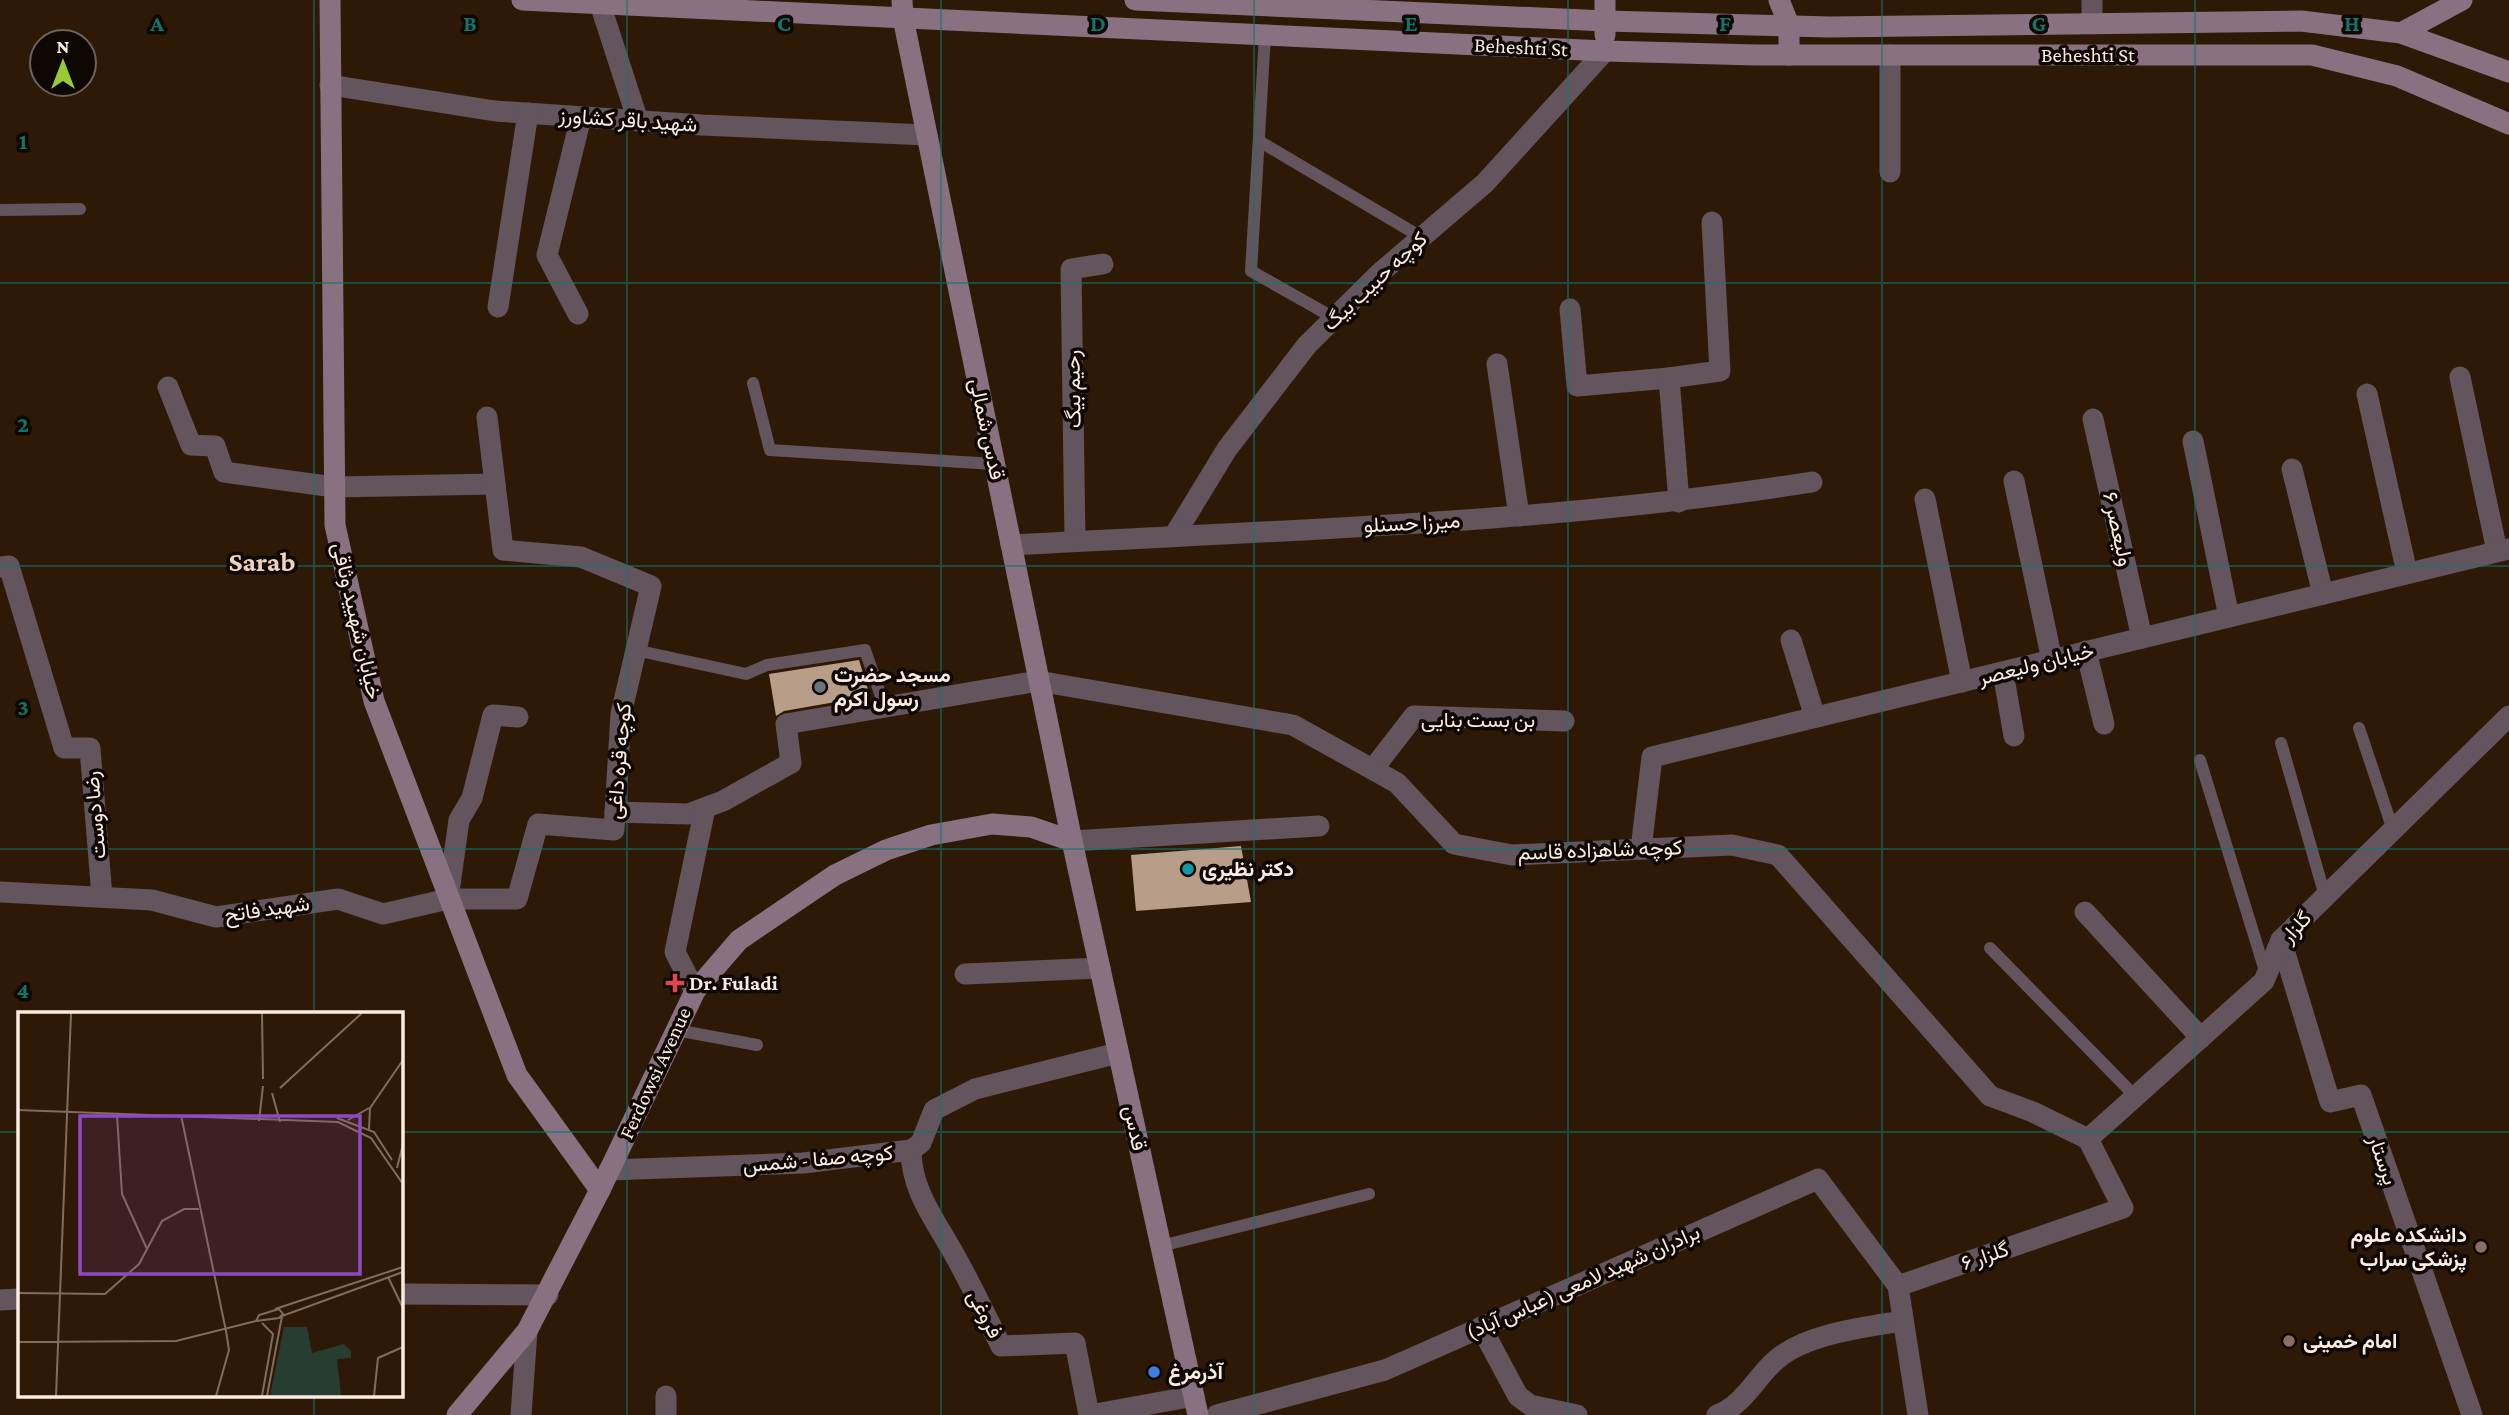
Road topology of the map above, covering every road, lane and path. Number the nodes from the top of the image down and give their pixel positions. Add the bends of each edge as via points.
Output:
1 (330, 0) edge
2 (522, 0) edge
3 (1135, 0) edge
4 (1779, 0) edge
5 (2092, 0) edge
6 (2462, 0) edge
7 (600, 4) junction
8 (1292, 4) edge
9 (903, 9) edge
10 (1605, 11) edge
11 (2092, 22) junction
12 (1789, 24) junction
13 (2401, 33) junction
14 (1265, 35) junction
15 (1605, 51) junction
16 (1789, 55) junction
17 (1890, 55) junction
18 (2509, 72) edge
19 (330, 85) junction
20 (528, 113) junction
21 (581, 117) junction
22 (638, 121) junction
23 (2509, 124) edge
24 (927, 135) junction
25 (1259, 141) junction
26 (1890, 172) dead end
27 (79, 209) dead end
28 (0, 210) edge
29 (1712, 222) dead end
30 (1421, 237) junction
31 (1103, 264) dead end
32 (498, 307) dead end
33 (1570, 309) dead end
34 (578, 313) dead end
35 (1334, 318) junction
36 (1497, 364) dead end
37 (2460, 377) dead end
38 (1669, 378) junction
39 (754, 383) dead end
40 (168, 387) dead end
41 (2367, 394) dead end
42 (487, 416) dead end
43 (2093, 419) dead end
44 (2193, 441) dead end
45 (994, 464) junction
46 (2292, 469) dead end
47 (2014, 481) dead end
48 (1812, 482) dead end
49 (495, 484) junction
50 (334, 487) junction
51 (1925, 499) dead end
52 (1679, 502) junction
53 (1519, 516) junction
54 (1174, 536) junction
55 (1076, 541) junction
56 (1010, 545) junction
57 (2503, 550) edge
58 (0, 567) edge
59 (2407, 573) junction
60 (2323, 594) junction
61 (2229, 617) junction
62 (2142, 638) junction
63 (1791, 640) dead end
64 (635, 650) junction
65 (2086, 652) junction
66 (2052, 660) junction
67 (2003, 672) junction
68 (1038, 681) junction
69 (1962, 682) junction
70 (884, 705) junction
71 (2509, 716) edge
72 (518, 717) dead end
73 (1815, 717) junction
74 (1564, 721) dead end
75 (2104, 724) dead end
76 (2359, 729) dead end
77 (2014, 736) dead end
78 (2281, 743) dead end
79 (2200, 760) dead end
80 (1373, 769) junction
81 (705, 808) junction
82 (614, 812) junction
83 (1319, 826) dead end
84 (2392, 830) junction
85 (1072, 841) junction
86 (1642, 849) junction
87 (0, 892) edge
88 (2325, 896) junction
89 (102, 897) junction
90 (448, 899) junction
91 (2085, 912) dead end
92 (2281, 940) junction
93 (1990, 948) dead end
94 (1100, 968) junction
95 (965, 974) dead end
96 (2266, 975) junction
97 (695, 991) junction
98 (676, 1030) junction
99 (2201, 1038) junction
100 (757, 1045) dead end
101 (1118, 1054) junction
102 (2136, 1096) junction
103 (2088, 1139) junction
104 (911, 1150) junction
105 (609, 1170) junction
106 (600, 1190) junction
107 (1369, 1194) dead end
108 (1161, 1246) junction
109 (1898, 1286) junction
110 (402, 1294) edge
111 (548, 1295) junction
112 (18, 1299) edge
113 (0, 1300) edge
114 (1903, 1321) junction
115 (1481, 1327) junction
116 (527, 1331) junction
117 (1196, 1405) edge
118 (457, 1415) edge
119 (521, 1415) edge
120 (1089, 1415) edge
121 (1217, 1415) edge
122 (1577, 1415) edge
123 (1717, 1415) edge
124 (1918, 1415) edge
125 (2472, 1415) edge

1 - 19 street, خیابان شهیید وثاقی
2 - 7 street, Beheshti St
3 - 8 street, Beheshti St
4 - 12 street
5 - 11 street
6 - 13 street
7 - 9 street, Beheshti St
7 - 22 street
8 - 10 street, Beheshti St
9 - 14 street, Beheshti St
9 - 24 street, قدس شمالی
10 - 12 street, Beheshti St
10 - 15 street
11 - 12 street, Beheshti St
11 - 13 street, Beheshti St via 2301,21
12 - 16 street
13 - 18 street, Beheshti St
14 - 15 street, Beheshti St
14 - 25 lane
15 - 16 street, Beheshti St
15 - 30 street, کوچه حبیب بیگ via 1485,183
16 - 17 street, Beheshti St
17 - 23 street, Beheshti St via 2312,55 2397,76
17 - 26 street
19 - 20 street, شهید باقر کشاورز
19 - 50 street, خیابان شهیید وثاقی
20 - 21 street, شهید باقر کشاورز
20 - 32 street
21 - 22 street, شهید باقر کشاورز
21 - 34 street via 547,255
22 - 24 street, شهید باقر کشاورز
24 - 45 street, قدس شمالی
25 - 30 lane
25 - 35 lane via 1251,271
27 - 28 lane
29 - 38 street via 1720,371
30 - 35 street, کوچه حبیب بیگ
31 - 55 street, رحیم بیگ via 1071,269
33 - 38 street via 1577,386
35 - 54 street, کوچه حبیب بیگ via 1307,345 1227,449
36 - 53 street
37 - 57 street
38 - 52 street
39 - 45 lane via 770,450
40 - 50 street via 191,445 215,446 224,472
41 - 59 street
42 - 49 street
43 - 62 street, ولیعصر ۶
44 - 61 street
45 - 56 street, قدس شمالی
46 - 60 street
47 - 66 street
48 - 52 street, میرزا حسنلو
49 - 50 street
49 - 64 street, کوچه قره داغی via 503,550 581,557 651,586
50 - 90 street, خیابان شهیید وثاقی via 335,525 374,701
51 - 69 street
52 - 53 street, میرزا حسنلو
53 - 54 street, میرزا حسنلو
54 - 55 street, میرزا حسنلو
55 - 56 street, میرزا حسنلو
56 - 68 street, قدس شمالی
57 - 59 street, خیابان ولیعصر
58 - 89 street, رضا دوست via 9,566 64,748 90,748
59 - 60 street, خیابان ولیعصر
60 - 61 street, خیابان ولیعصر
61 - 62 street, خیابان ولیعصر
62 - 65 street, خیابان ولیعصر
63 - 73 street
64 - 70 lane via 746,674 767,664 866,650
64 - 82 street, کوچه قره داغی via 621,714
65 - 66 street, خیابان ولیعصر
65 - 75 street
66 - 67 street, خیابان ولیعصر
67 - 69 street, خیابان ولیعصر
67 - 77 street
68 - 70 street, کوچه شاهزاده قاسم
68 - 80 street, کوچه شاهزاده قاسم via 1293,725
68 - 85 street, قدس شمالی
69 - 73 street, خیابان ولیعصر
70 - 81 street, کوچه شاهزاده قاسم via 786,724 791,763
71 - 84 street, گلزار
72 - 90 street via 492,715 472,798 459,820
73 - 86 street, خیابان ولیعصر via 1652,757
74 - 80 street, بن بست بنایی via 1414,716
76 - 84 lane
78 - 88 lane
79 - 96 lane
80 - 86 street, کوچه شاهزاده قاسم via 1397,783 1454,844 1511,855
81 - 82 street via 688,814
81 - 97 street via 675,952
82 - 90 street, کوچه قره داغی via 614,830 538,824 517,899
83 - 85 street
84 - 88 street, گلزار
85 - 94 street, قدس
85 - 97 street, Ferdowsi Avenue via 1031,827 992,824 931,835 886,850 796,899 739,940
86 - 103 street, کوچه شاهزاده قاسم via 1732,845 1778,855 1990,1096
87 - 89 street, شهید فاتح
88 - 92 street, گلزار
89 - 90 street, شهید فاتح via 152,900 216,917 338,899 383,914
90 - 106 street, خیابان شهیید وثاقی via 517,1075
91 - 99 street
92 - 96 street, گلزار
92 - 125 street, پرستار via 2330,1102 2361,1095
93 - 102 lane
94 - 95 street
94 - 101 street, قدس
96 - 99 street, گلزار
97 - 98 street, Ferdowsi Avenue
98 - 100 lane
98 - 105 street, Ferdowsi Avenue
99 - 102 street, گلزار
101 - 104 street, کوچه صفا - شمس via 975,1089 934,1110 921,1143
101 - 108 street, قدس
102 - 103 street, گلزار
103 - 109 street, گلزار ۶ via 2123,1208
104 - 105 street, کوچه صفا - شمس via 803,1163
104 - 120 street, فروغی via 911,1172 930,1217 1001,1346 1075,1343
105 - 106 street, Ferdowsi Avenue
106 - 111 street, Ferdowsi Avenue
107 - 108 lane
108 - 117 street, قدس
109 - 114 street
109 - 115 street, برادران شهید لامعی (عباس آباد) via 1818,1179
110 - 111 street
111 - 116 street, Ferdowsi Avenue
112 - 113 street
114 - 123 street via 1796,1346 1775,1360 1751,1390
114 - 124 street
115 - 121 street, برادران شهید لامعی (عباس آباد) via 1385,1370
115 - 122 street via 1518,1396 1530,1405
116 - 118 street, Ferdowsi Avenue
116 - 119 street
117 - 120 street, فروغی

